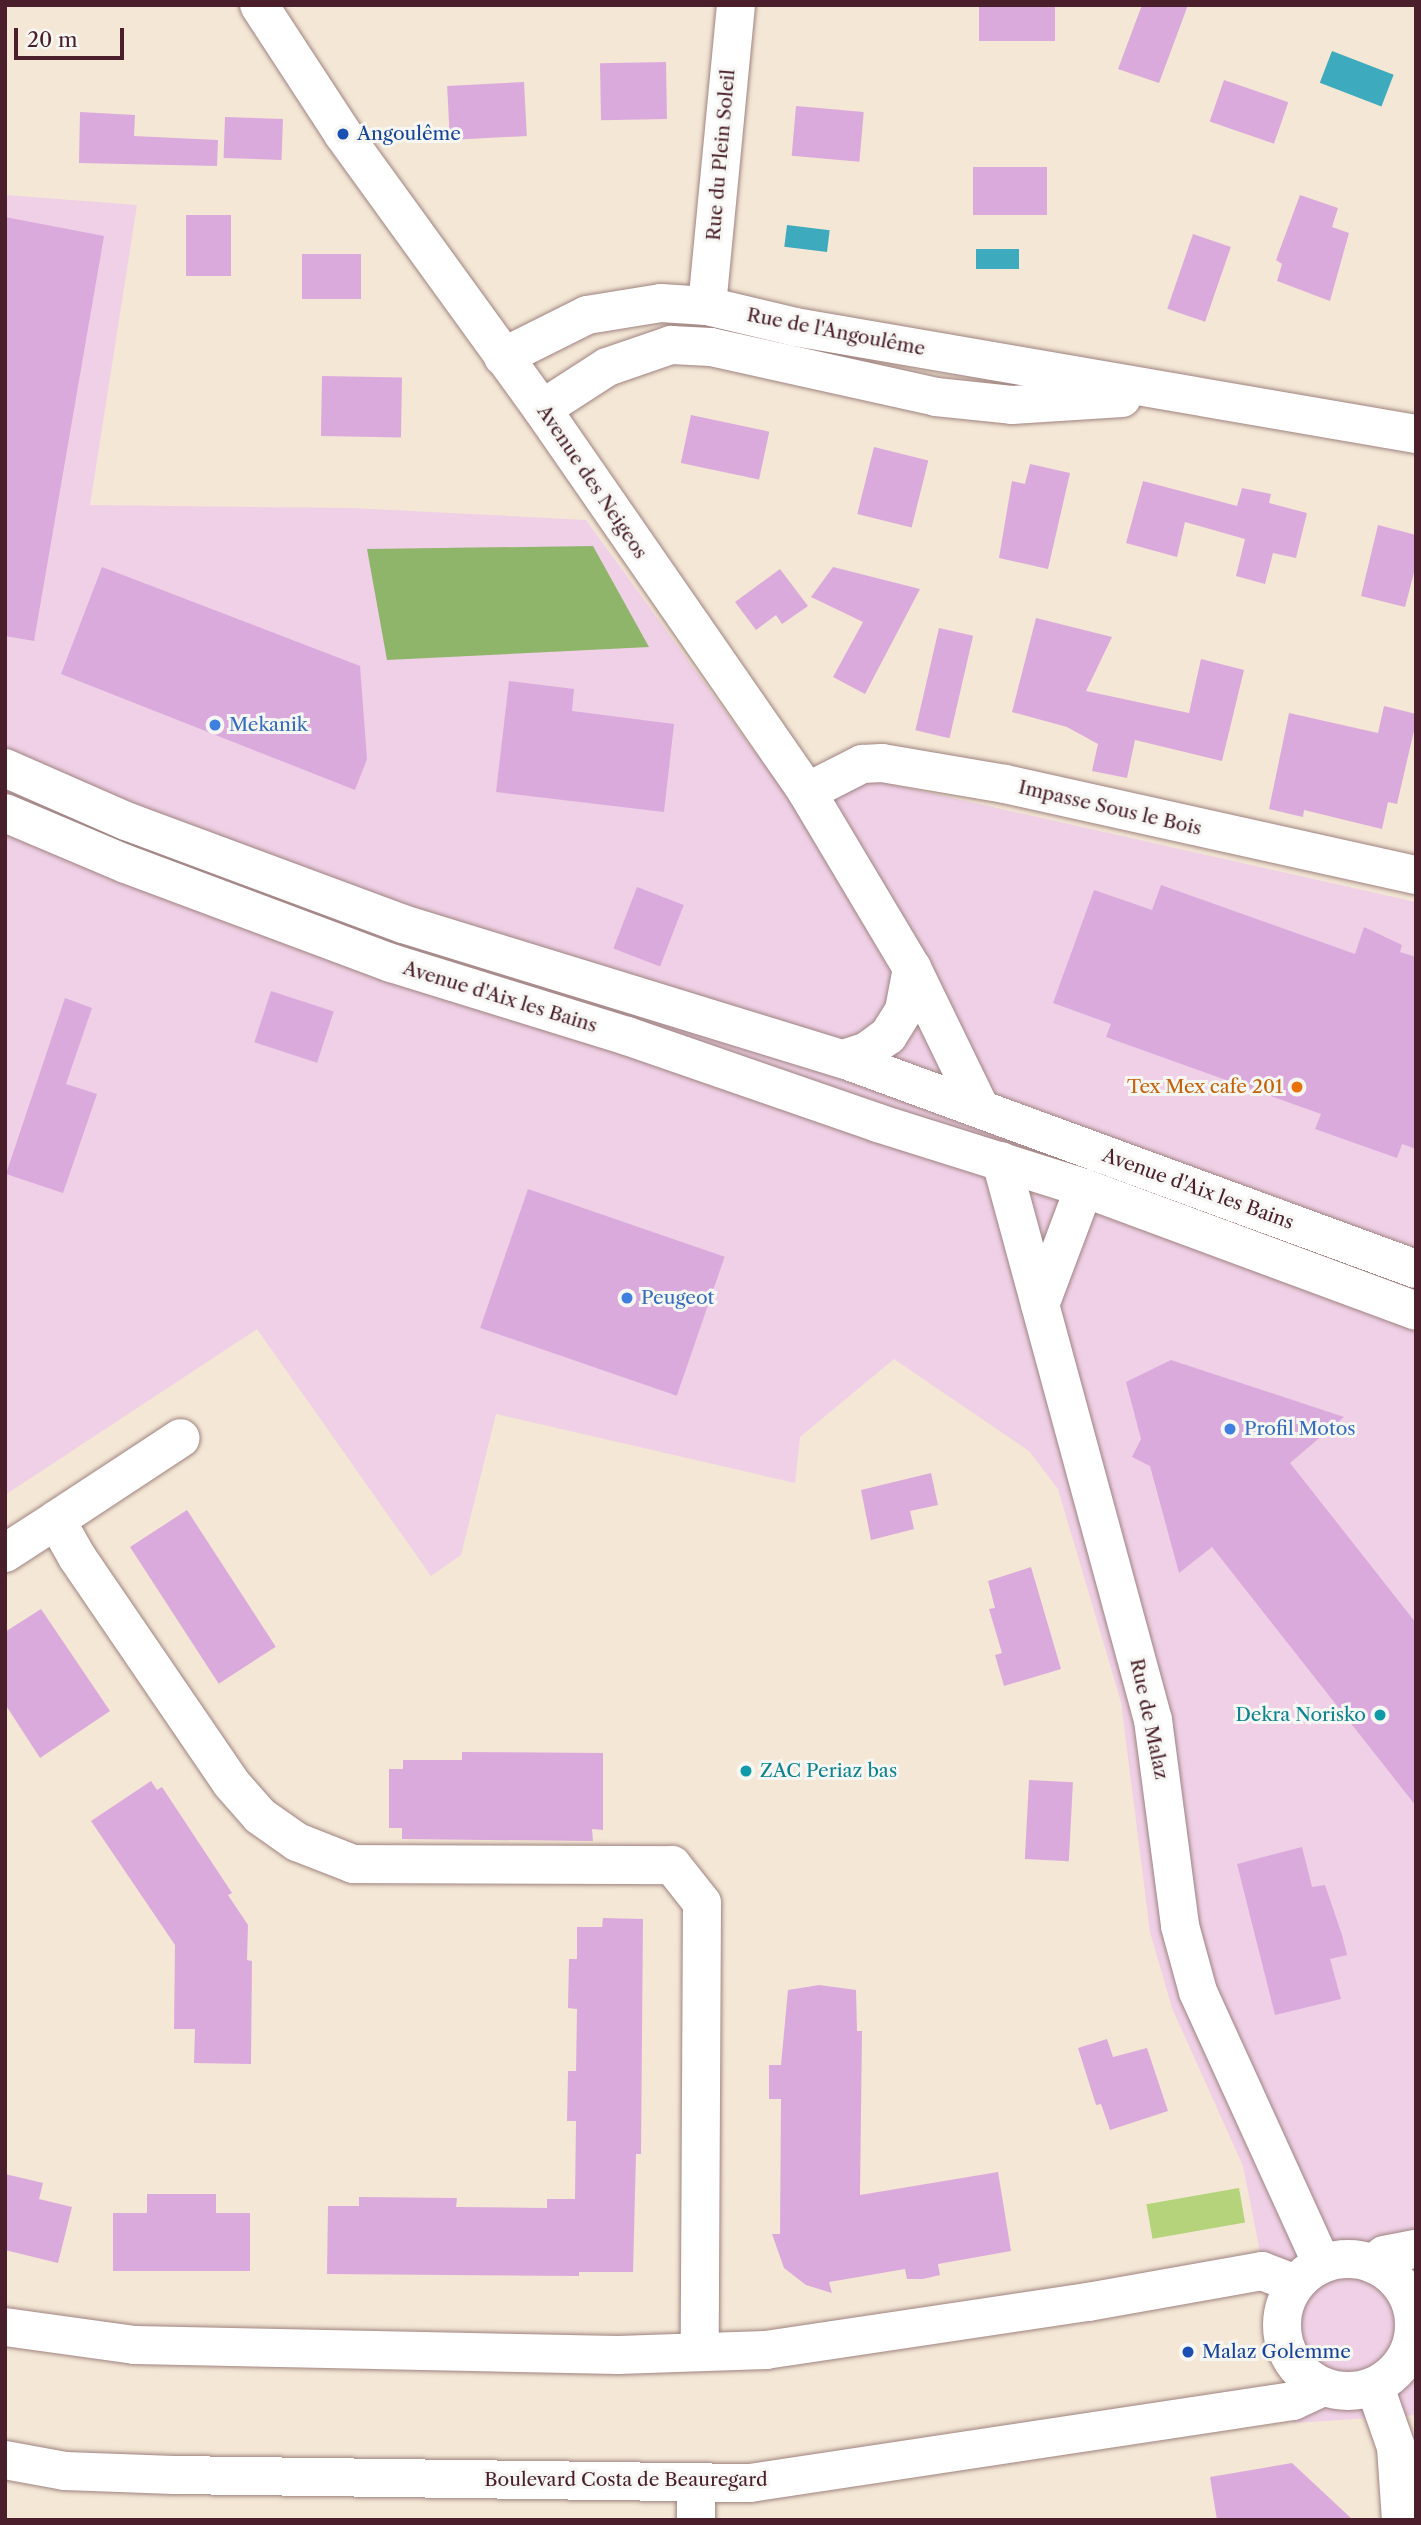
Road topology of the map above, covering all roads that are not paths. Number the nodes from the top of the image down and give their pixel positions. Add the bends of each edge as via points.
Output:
1 (259, 5) edge
2 (736, 5) edge
3 (707, 306) junction
4 (503, 357) junction
5 (1177, 395) junction
6 (542, 409) junction
7 (1416, 434) edge
8 (5, 768) edge
9 (807, 792) junction
10 (5, 813) edge
11 (1416, 875) edge
12 (912, 968) junction
13 (843, 1059) junction
14 (980, 1108) junction
15 (1002, 1160) junction
16 (1084, 1188) junction
17 (1416, 1269) edge
18 (1040, 1305) junction
19 (1416, 1311) edge
20 (181, 1437) dead end
21 (56, 1520) junction
22 (5, 1553) edge
23 (1416, 2249) edge
24 (1373, 2264) junction
25 (1309, 2274) junction
26 (5, 2327) edge
27 (700, 2350) junction
28 (1397, 2374) edge
29 (1323, 2387) junction
30 (5, 2460) edge
31 (696, 2501) edge
32 (1401, 2520) edge

1 - 4 street, Avenue des Neigeos via 343,134
2 - 3 street, Rue du Plein Soleil
3 - 4 street, Rue de l'Angoulême via 661,303 587,315
3 - 5 street, Rue de l'Angoulême via 795,327
4 - 6 street, Avenue des Neigeos
5 - 6 street, Rue de l'Angoulême via 1012,405 936,397 711,347 671,345 607,367
5 - 7 street, Rue de l'Angoulême
6 - 9 street, Avenue des Neigeos
8 - 13 street, Avenue d'Aix les Bains via 126,821 403,924
9 - 11 street, Impasse Sous le Bois via 862,764 882,763 1005,784
9 - 12 street, Avenue des Neigeos
10 - 15 street, Avenue d'Aix les Bains via 126,864 391,963
12 - 13 street via 904,1010 888,1036 867,1051
12 - 14 street, Avenue des Neigeos
13 - 14 street, Avenue d'Aix les Bains
14 - 15 street
14 - 17 street, Avenue d'Aix les Bains
15 - 16 street, Avenue d'Aix les Bains
15 - 18 street, Rue de Malaz
16 - 18 street
16 - 19 street, Avenue d'Aix les Bains
18 - 25 street, Rue de Malaz via 1153,1720 1180,1926 1198,1992
20 - 21 street
21 - 22 street
21 - 27 street via 77,1558 231,1783 260,1816 297,1842 353,1864 672,1865 702,1903
23 - 24 street via 1384,2255
24 - 25 street via 1356,2259
24 - 28 street via 1392,2276 1406,2293 1413,2314 1413,2341
25 - 27 street via 1262,2270 1088,2302 766,2350
25 - 29 street via 1284,2307 1282,2334 1303,2374
26 - 27 street via 135,2345 618,2356
28 - 29 street, Boulevard Costa de Beauregard via 1349,2392
28 - 32 street
29 - 31 street, Boulevard Costa de Beauregard via 1293,2401 750,2483
30 - 31 street, Boulevard Costa de Beauregard via 65,2471

